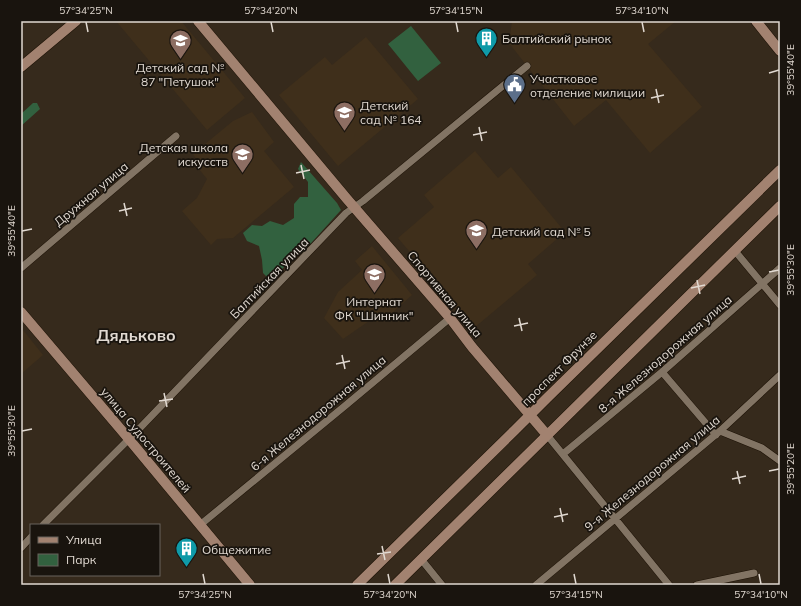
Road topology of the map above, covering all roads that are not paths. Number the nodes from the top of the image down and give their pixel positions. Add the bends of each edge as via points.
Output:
1 (76, 21) edge
2 (198, 21) edge
3 (756, 21) edge
4 (780, 51) edge
5 (527, 66) dead end
6 (21, 67) edge
7 (176, 136) dead end
8 (780, 170) edge
9 (780, 206) edge
10 (354, 207) junction
11 (735, 251) junction
12 (21, 268) edge
13 (780, 268) edge
14 (762, 284) junction
15 (780, 305) edge
16 (21, 312) edge
17 (450, 318) junction
18 (662, 372) junction
19 (780, 375) edge
20 (530, 415) junction
21 (718, 433) junction
22 (547, 435) junction
23 (129, 439) junction
24 (563, 454) junction
25 (780, 461) edge
26 (615, 519) junction
27 (44, 524) edge
28 (200, 525) junction
29 (30, 539) edge
30 (21, 548) edge
31 (421, 559) junction
32 (754, 573) dead end
33 (250, 585) edge
34 (357, 585) edge
35 (395, 585) edge
36 (442, 585) edge
37 (536, 585) edge
38 (669, 585) edge
39 (697, 585) edge

1 - 6 main road
2 - 10 main road, Спортивная улица
3 - 4 main road
5 - 10 street, Балтийская улица
7 - 12 street, Дружная улица
8 - 20 main road, проспект Фрунзе
9 - 11 main road
10 - 17 main road, Спортивная улица
10 - 23 street, Балтийская улица
11 - 14 street
11 - 22 main road
13 - 14 street, 8-я Железнодорожная улица
14 - 15 street
14 - 18 street, 8-я Железнодорожная улица
16 - 23 main road, улица Судостроителей
17 - 20 main road, Спортивная улица
17 - 28 street, 6-я Железнодорожная улица
18 - 21 street
18 - 24 street, 8-я Железнодорожная улица
19 - 21 street, 9-я Железнодорожная улица
20 - 22 main road, Спортивная улица
20 - 34 main road, проспект Фрунзе
21 - 25 street via 762,448
21 - 26 street, 9-я Железнодорожная улица
22 - 24 street, Спортивная улица
22 - 31 main road
23 - 27 street, Балтийская улица
23 - 28 main road, улица Судостроителей
24 - 26 street, Спортивная улица
26 - 37 street, 9-я Железнодорожная улица
26 - 38 street, Спортивная улица
28 - 33 main road, улица Судостроителей
29 - 30 street
31 - 35 main road
31 - 36 street
32 - 39 street

